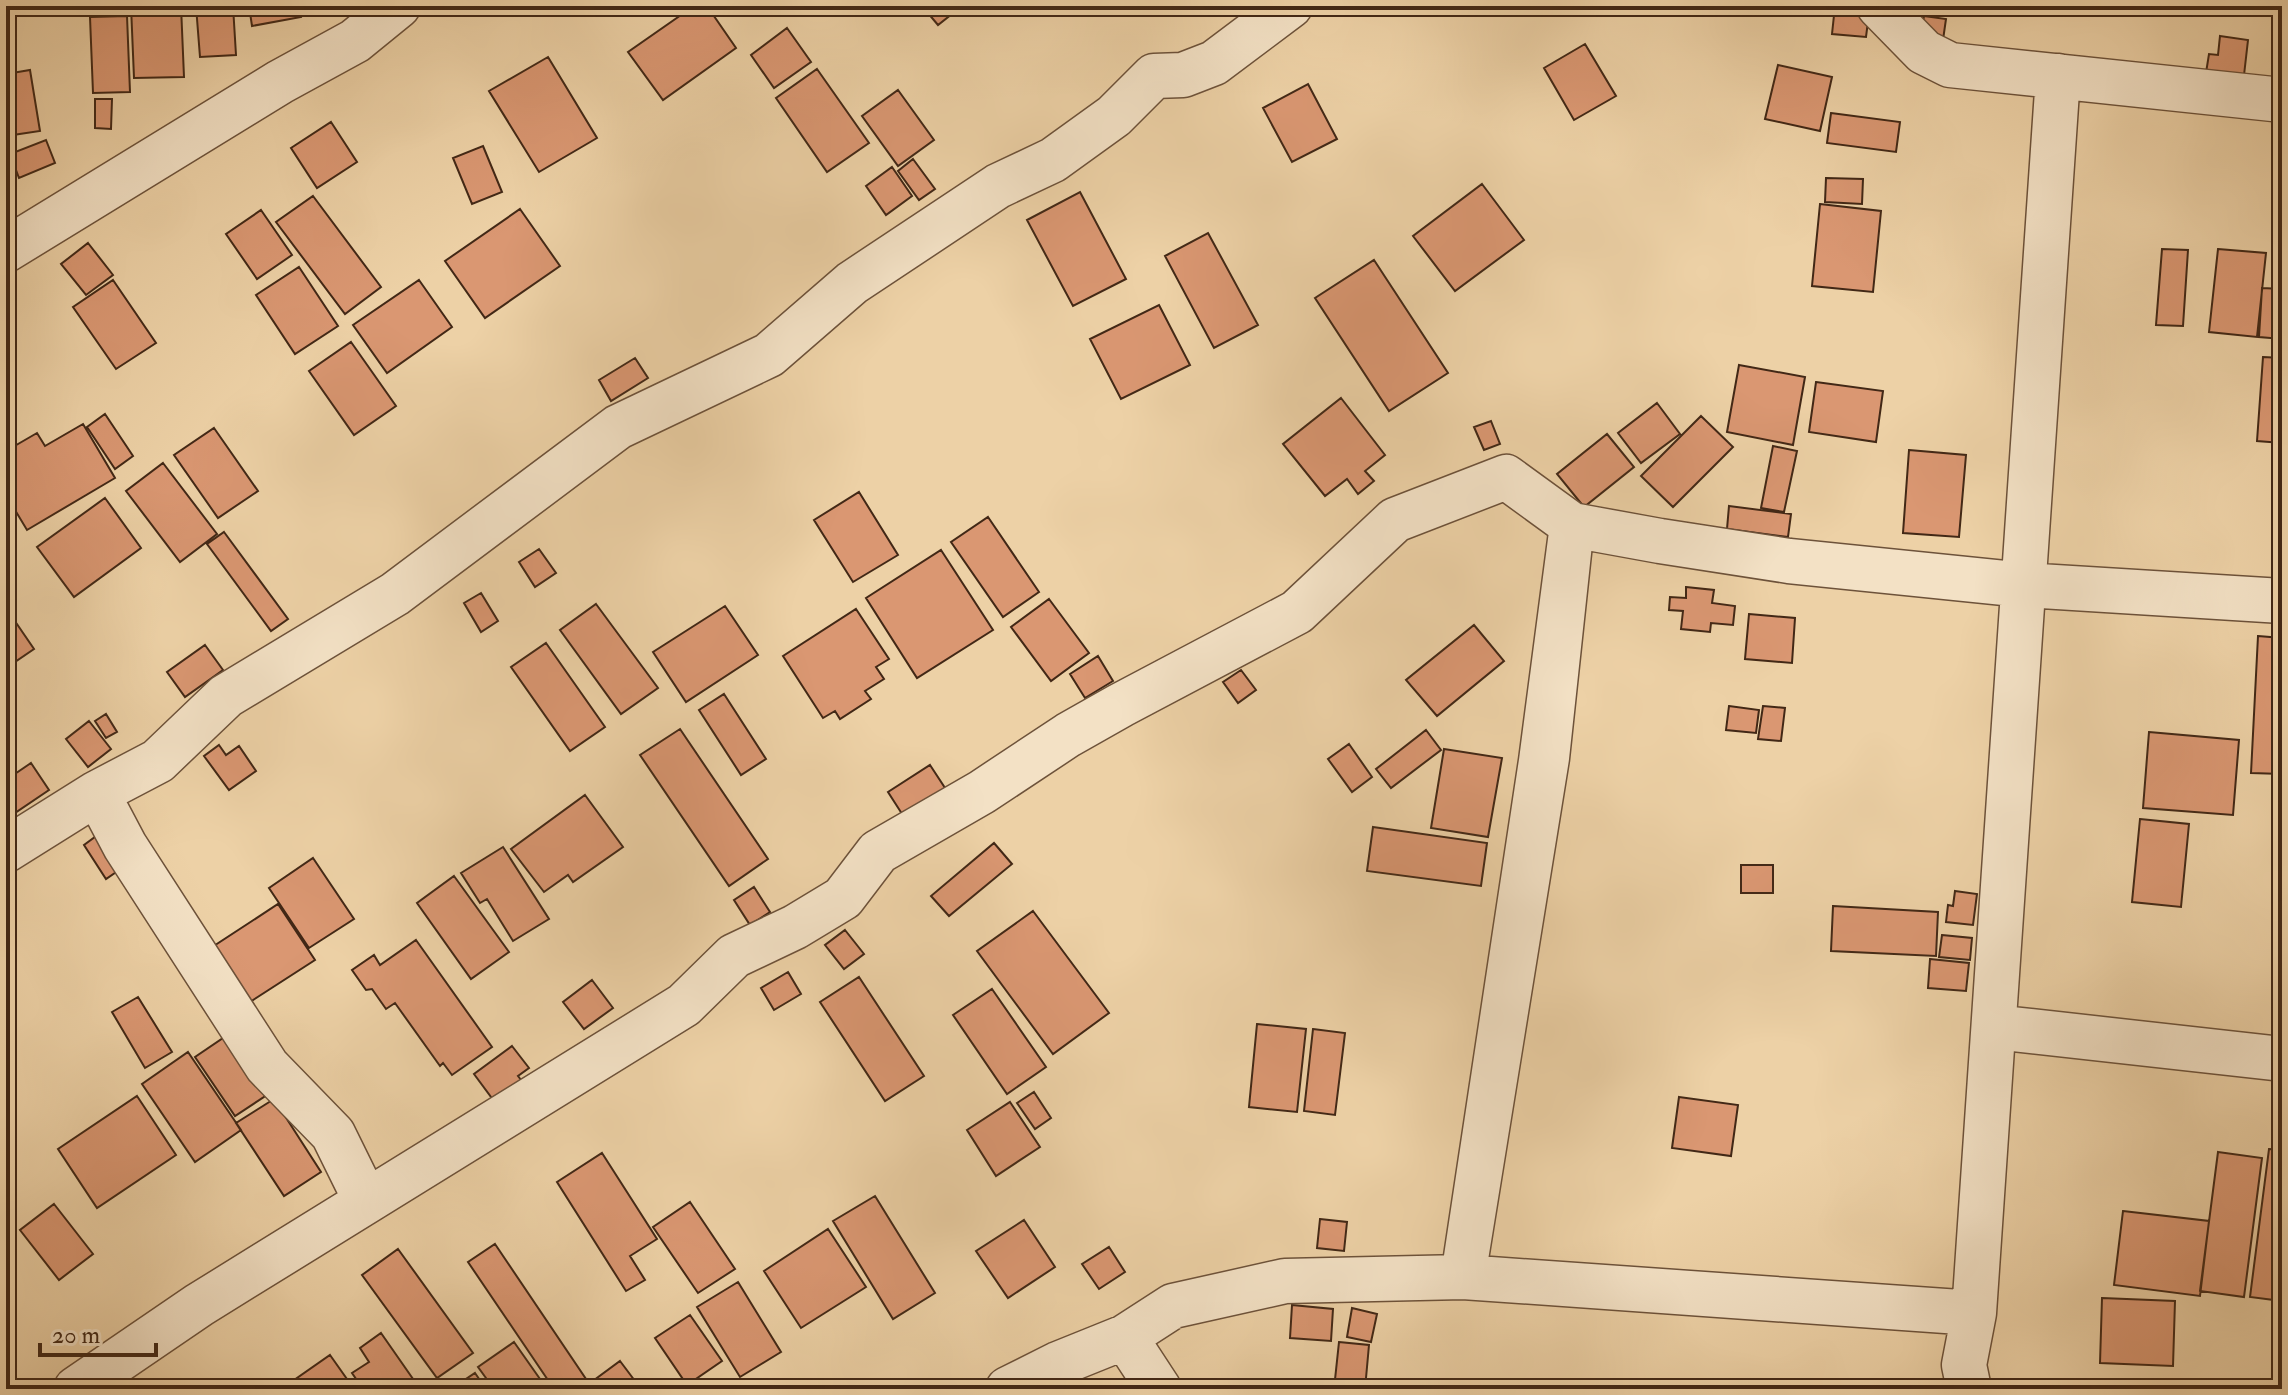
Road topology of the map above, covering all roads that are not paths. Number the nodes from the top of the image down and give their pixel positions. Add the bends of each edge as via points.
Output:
1 (398, 6) edge
2 (1290, 6) edge
3 (1879, 6) edge
4 (2058, 76) junction
5 (2282, 100) edge
6 (6, 250) edge
7 (1572, 525) junction
8 (2024, 585) junction
9 (2282, 601) edge
10 (97, 793) junction
11 (6, 850) edge
12 (1994, 1027) junction
13 (2282, 1059) edge
14 (366, 1201) junction
15 (1463, 1277) junction
16 (1974, 1313) junction
17 (1125, 1337) junction
18 (76, 1389) edge
19 (1008, 1389) edge
20 (1159, 1389) edge
21 (1969, 1389) edge

1 - 6 street via 355,41
2 - 10 street via 1214,63 1183,75 1154,76 1114,116 1053,160 998,186 852,283 769,355 618,427 395,594 226,696 158,761
3 - 4 street via 1924,52 1950,65
4 - 5 street
4 - 8 street
7 - 8 street via 1789,561
7 - 14 street via 1506,477 1395,520 1297,612 1068,735 878,852 843,898 734,956 684,1005
7 - 15 street via 1547,758
8 - 9 street
8 - 12 street
10 - 11 street
10 - 14 street via 125,846 267,1066 333,1134
12 - 13 street
12 - 16 street
14 - 18 street
15 - 16 street
15 - 17 street via 1285,1281 1173,1306
16 - 21 street via 1964,1365
17 - 19 street
17 - 20 street

